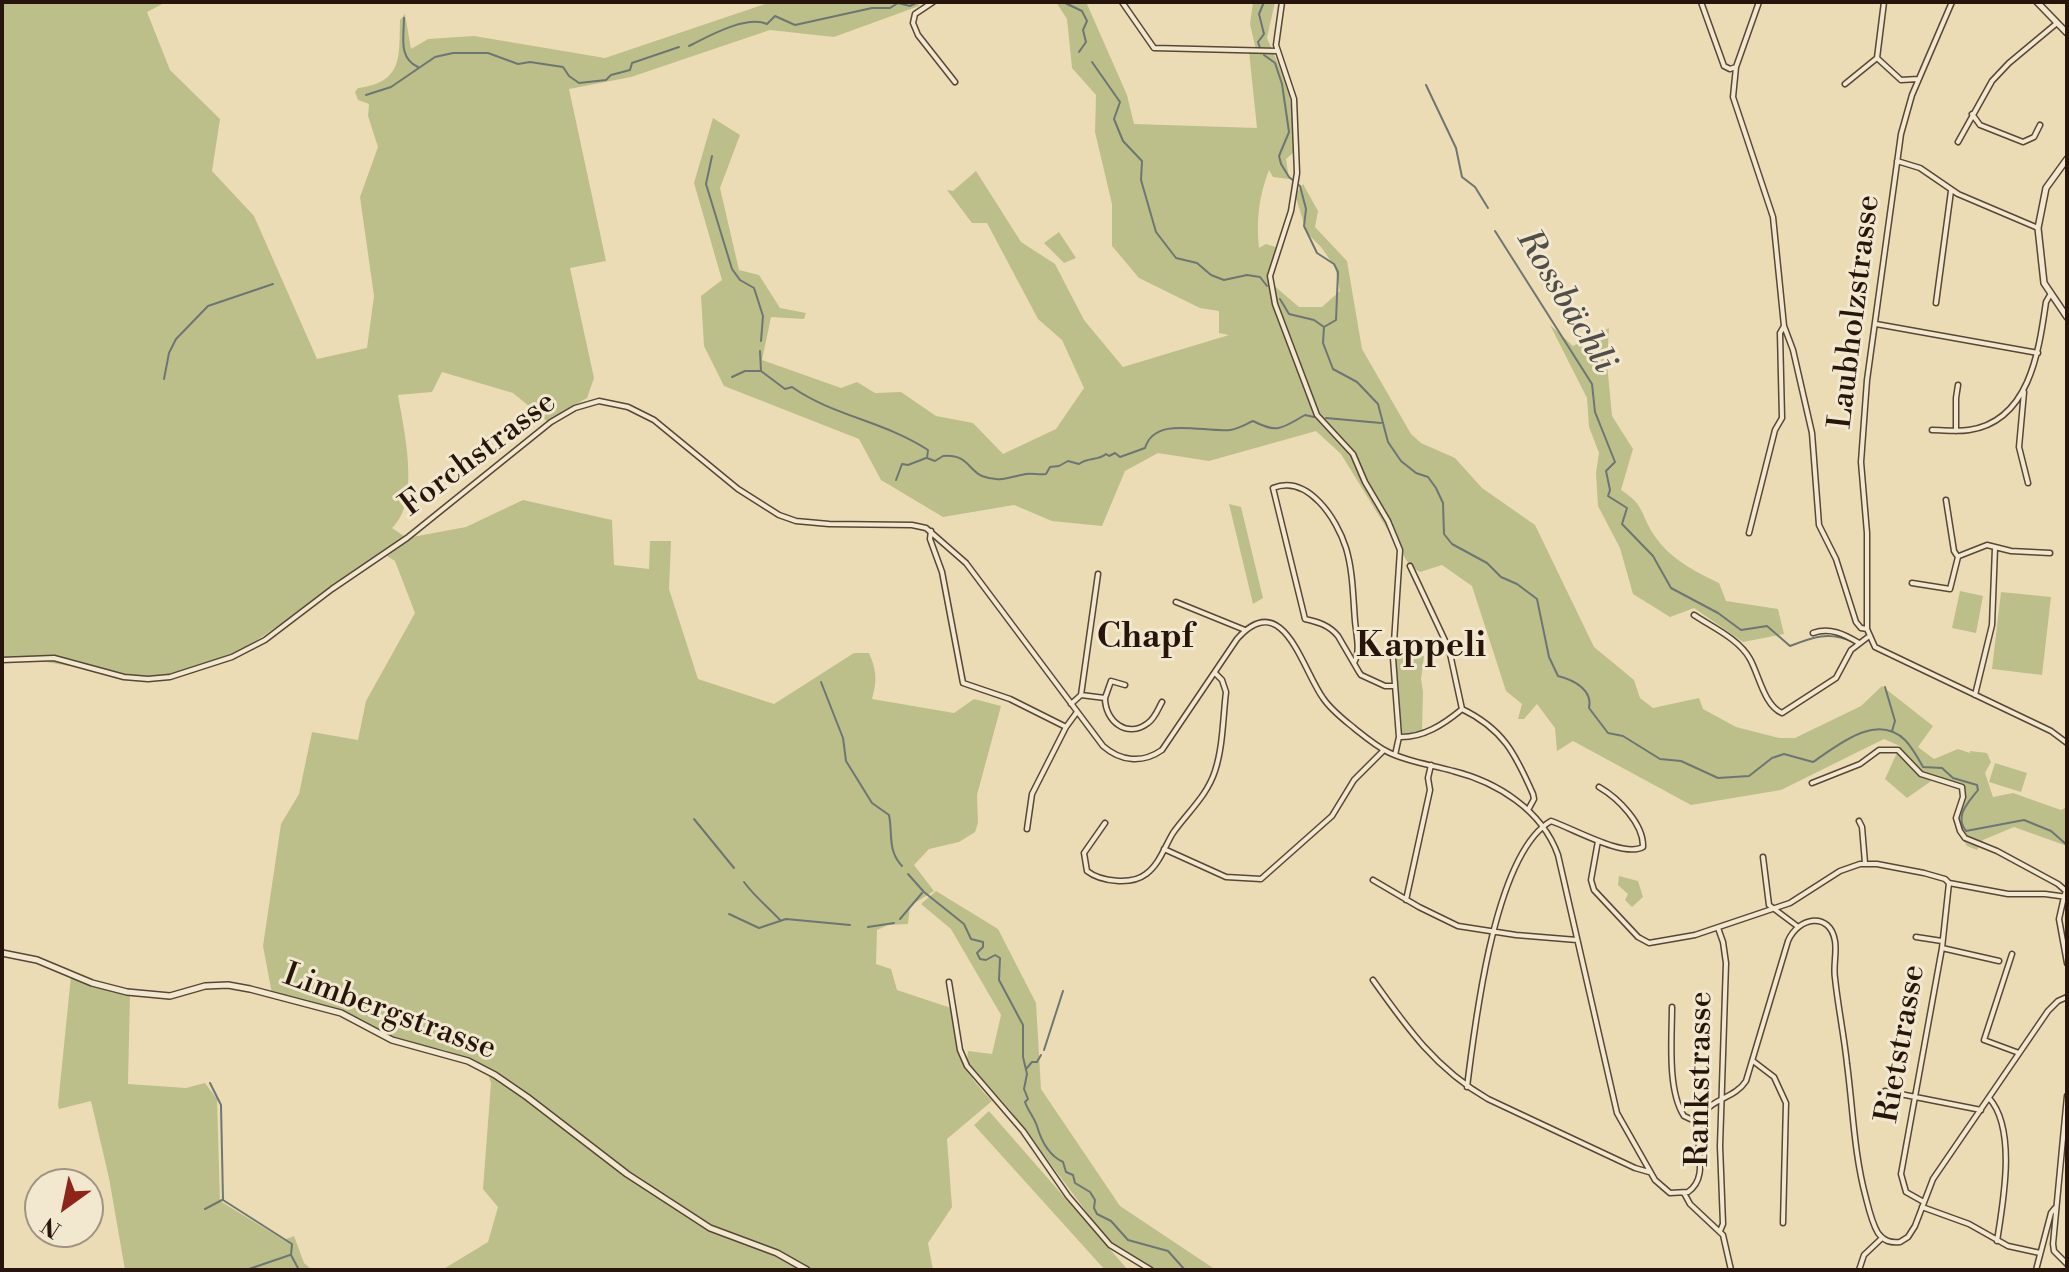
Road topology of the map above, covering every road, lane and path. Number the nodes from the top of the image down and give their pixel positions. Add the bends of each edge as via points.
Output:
1 (933, 2) edge
2 (1122, 2) edge
3 (1282, 2) edge
4 (1701, 2) edge
5 (1759, 2) edge
6 (1884, 2) edge
7 (1952, 2) edge
8 (2039, 3) edge
9 (2057, 23) junction
10 (2067, 33) edge
11 (1277, 51) junction
12 (1877, 58) junction
13 (1736, 67) junction
14 (1918, 79) junction
15 (955, 82) dead end
16 (1845, 84) dead end
17 (1972, 114) junction
18 (2040, 125) dead end
19 (1958, 142) dead end
20 (2067, 159) edge
21 (1896, 161) junction
22 (1951, 190) junction
23 (2038, 228) junction
24 (2050, 295) junction
25 (1936, 303) dead end
26 (2067, 317) edge
27 (1876, 324) junction
28 (1784, 326) junction
29 (2038, 353) junction
30 (1958, 385) dead end
31 (2024, 391) junction
32 (1932, 430) dead end
33 (1956, 431) junction
34 (2028, 483) dead end
35 (1946, 500) dead end
36 (931, 531) junction
37 (1749, 533) dead end
38 (1995, 548) junction
39 (2050, 553) dead end
40 (1958, 557) junction
41 (1410, 566) dead end
42 (1098, 574) dead end
43 (1912, 583) dead end
44 (1176, 602) dead end
45 (1694, 615) dead end
46 (1867, 629) junction
47 (1245, 630) junction
48 (1813, 633) dead end
49 (1869, 637) junction
50 (1859, 643) junction
51 (2, 660) edge
52 (1354, 663) junction
53 (1214, 672) junction
54 (1125, 685) dead end
55 (1394, 686) junction
56 (1081, 695) junction
57 (1974, 696) junction
58 (1105, 698) junction
59 (1162, 702) dead end
60 (1071, 704) junction
61 (1462, 709) junction
62 (1077, 712) junction
63 (1066, 727) junction
64 (1399, 737) junction
65 (2067, 743) edge
66 (1384, 750) junction
67 (1395, 755) junction
68 (1431, 765) junction
69 (1812, 783) dead end
70 (1599, 787) dead end
71 (1528, 810) junction
72 (1859, 821) dead end
73 (1105, 823) dead end
74 (1543, 826) junction
75 (1027, 829) dead end
76 (1598, 841) junction
77 (1164, 849) junction
78 (1763, 857) dead end
79 (1865, 863) junction
80 (1373, 880) dead end
81 (1949, 883) junction
82 (2066, 897) edge
83 (1406, 900) junction
84 (1771, 908) junction
85 (1797, 926) junction
86 (1718, 928) junction
87 (1493, 931) junction
88 (1916, 937) dead end
89 (1577, 940) junction
90 (1942, 941) junction
91 (1942, 948) junction
92 (2, 953) edge
93 (2012, 954) dead end
94 (1999, 961) dead end
95 (2067, 963) edge
96 (1373, 980) dead end
97 (949, 982) dead end
98 (2067, 997) edge
99 (1672, 1007) dead end
100 (2019, 1053) junction
101 (1753, 1061) junction
102 (1467, 1087) junction
103 (1885, 1091) dead end
104 (1916, 1096) junction
105 (2067, 1096) edge
106 (1989, 1098) junction
107 (1721, 1099) junction
108 (1981, 1110) junction
109 (1699, 1123) junction
110 (1649, 1172) junction
111 (1684, 1193) junction
112 (1922, 1204) junction
113 (2055, 1208) junction
114 (1783, 1223) dead end
115 (1720, 1231) junction
116 (1882, 1238) junction
117 (1997, 1241) junction
118 (2040, 1253) junction
119 (2067, 1264) edge
120 (807, 1270) edge
121 (1151, 1270) edge
122 (1731, 1270) edge
123 (1859, 1270) edge
124 (2036, 1270) edge

1 - 15 street via 915,14 913,23
2 - 11 street via 1154,48
3 - 11 street
4 - 13 street via 1724,66
5 - 13 street
6 - 12 street
7 - 14 street, Laubholzstrasse
8 - 9 street
9 - 10 street
9 - 17 street via 1992,81
11 - 55 street via 1294,99 1297,178 1270,276 1271,293 1317,415 1353,454 1395,534 1401,556
12 - 14 street via 1901,80
12 - 16 street
13 - 28 street via 1733,100 1773,217
14 - 21 street, Laubholzstrasse
17 - 18 street via 1980,125 2023,142 2034,137
17 - 19 street
20 - 23 street via 2046,188
21 - 22 street via 1920,168
21 - 27 street, Laubholzstrasse
22 - 23 street
22 - 25 street
23 - 24 street via 2041,271
24 - 26 street
24 - 29 street
27 - 29 street
27 - 46 street, Laubholzstrasse via 1861,442
28 - 37 street via 1783,411
28 - 46 street via 1812,433 1819,525 1856,622
29 - 31 street
30 - 33 street
31 - 33 street via 1992,422
31 - 34 street via 2019,447
32 - 33 street
35 - 40 street
36 - 51 street, Forchstrasse via 917,525 829,524 779,515 738,489 654,420 599,401 551,422 407,538 241,654 148,679 54,658
36 - 60 street via 966,563
36 - 63 street via 962,681
38 - 39 street
38 - 40 street via 1987,545
38 - 57 street via 1992,625
40 - 43 street via 1950,589
41 - 61 street via 1449,649
42 - 56 street
44 - 47 street
45 - 50 street via 1741,646 1776,711 1782,713 1836,678
46 - 49 street, Laubholzstrasse
47 - 53 street
47 - 66 street via 1262,621 1280,628 1323,698
48 - 50 street via 1843,633
49 - 50 street
49 - 57 street via 1875,647
52 - 52 street via 1335,632 1305,619 1273,488 1293,486 1307,492 1337,526 1350,569
52 - 55 street via 1365,677
53 - 62 street via 1165,747 1150,757 1126,759 1110,752
53 - 77 street via 1226,692 1215,771
54 - 58 street via 1111,681
55 - 64 street
56 - 58 street
56 - 60 street
57 - 65 street
58 - 59 street via 1110,718 1128,729 1147,724
60 - 62 street
61 - 64 street via 1424,733
61 - 71 street via 1505,740 1534,796
62 - 63 street
63 - 75 street via 1032,794
64 - 67 street
66 - 67 street
66 - 77 street via 1354,780 1318,830 1257,880 1221,876
67 - 68 street
68 - 71 street via 1475,777
68 - 83 street
69 - 82 street via 1860,764 1879,750 1898,750 1921,774 1962,787 1956,818 1965,838 2058,884
70 - 76 street via 1631,817 1644,844 1634,851
71 - 74 street
72 - 79 street
73 - 77 street via 1083,856 1094,876 1139,878 1150,872
74 - 76 street via 1551,821
74 - 87 street via 1514,872
74 - 89 street via 1558,855
76 - 86 street via 1591,884 1638,937 1649,943
78 - 84 street
79 - 81 street
79 - 84 street via 1844,868 1798,899
80 - 83 street
81 - 82 street
81 - 90 street, Rietstrasse
82 - 95 street via 2059,919
83 - 87 street via 1458,926
84 - 85 street
84 - 86 street
85 - 101 street
85 - 116 street via 1821,922 1835,942 1834,977 1857,1164
86 - 107 street, Rankstrasse via 1726,963
87 - 89 street
87 - 102 street
88 - 90 street
89 - 110 street via 1617,1113
90 - 91 street, Rietstrasse
91 - 94 street
91 - 104 street, Rietstrasse
92 - 120 street, Limbergstrasse via 127,992 170,996 228,985 261,991 341,1013 392,1040 468,1061 710,1228
93 - 100 street via 1984,1040
96 - 102 street via 1416,1038
97 - 121 street via 967,1066 1110,1245
98 - 100 street via 2050,1008
99 - 109 street via 1672,1066 1679,1106 1684,1116
100 - 106 street
101 - 107 street via 1742,1087
101 - 114 street via 1774,1077 1786,1103
102 - 110 street
103 - 104 street
104 - 108 street
104 - 112 street, Rietstrasse via 1901,1180 1906,1192
105 - 113 street
106 - 108 street
106 - 117 street via 2006,1152
107 - 109 street via 1708,1107
107 - 115 street, Rankstrasse
108 - 112 street
109 - 111 street via 1699,1178
110 - 111 street via 1666,1191
111 - 115 street
112 - 116 street via 1905,1240 1893,1243
112 - 117 street
113 - 118 street
113 - 119 street via 2054,1251
115 - 122 street
116 - 123 street via 1864,1255
117 - 118 street
118 - 124 street

